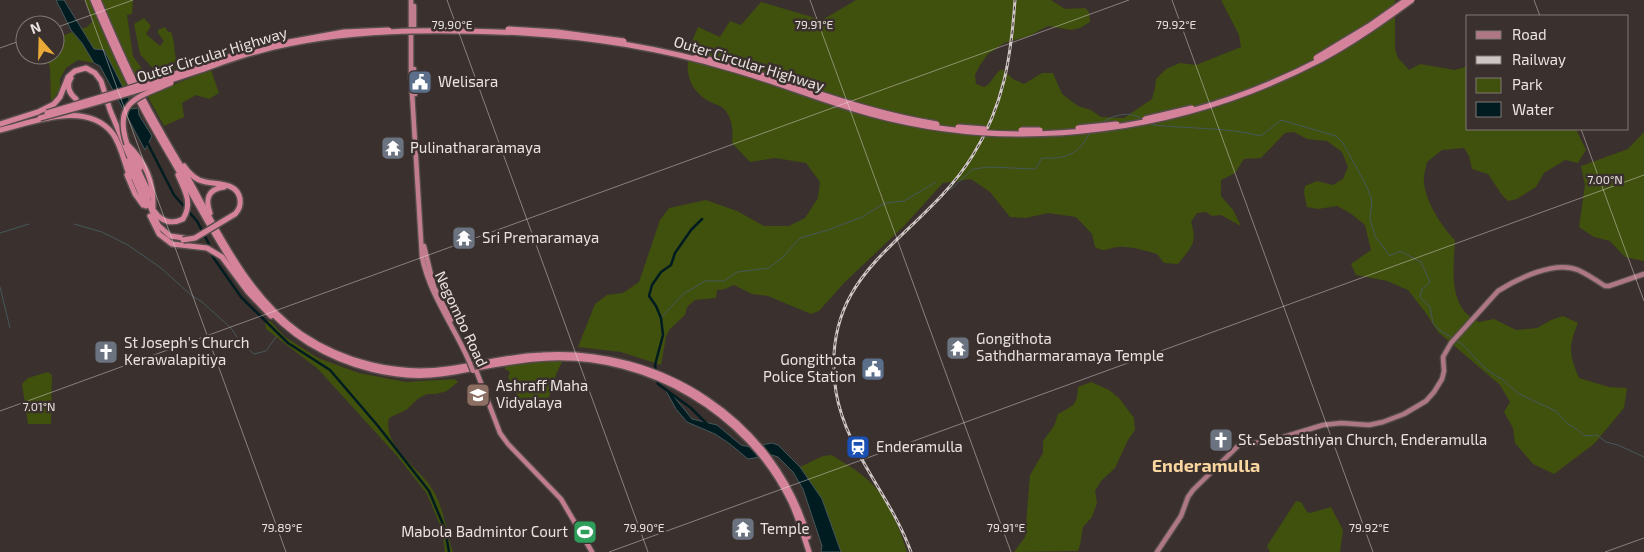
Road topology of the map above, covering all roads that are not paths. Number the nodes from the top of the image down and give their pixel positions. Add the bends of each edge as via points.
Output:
1 (93, 0) edge
2 (98, 0) edge
3 (413, 0) edge
4 (1406, 0) edge
5 (1412, 0) edge
6 (199, 71) junction
7 (118, 92) junction
8 (40, 116) junction
9 (158, 126) junction
10 (0, 127) edge
11 (159, 137) junction
12 (126, 150) junction
13 (149, 203) junction
14 (234, 213) junction
15 (236, 261) junction
16 (1644, 274) edge
17 (299, 337) junction
18 (640, 369) junction
19 (590, 552) edge
20 (810, 552) edge
21 (1157, 552) edge

1 - 11 highway via 133,89
2 - 9 highway via 130,74
3 - 19 highway, Negombo Road, bridge via 412,66 422,258 428,280 471,361 498,434 559,500
4 - 7 highway, Outer Circular Highway, bridge via 1318,57 1244,91 1156,117 1069,129 988,129 920,121 856,106 744,68 684,53 608,38 524,30 406,29 312,36 258,48
5 - 6 highway, Outer Circular Highway, bridge via 1325,57 1245,94 1162,119 1068,132 989,133 920,125 848,108 676,54 592,40 524,34 407,32 328,38 260,51
6 - 8 highway, Outer Circular Highway, bridge via 120,96
6 - 12 highway, bridge via 134,100 123,115
7 - 8 highway, Outer Circular Highway, bridge
7 - 12 highway, bridge via 86,100 76,99 69,91 69,80 80,71 93,73 99,81 107,107
8 - 10 highway, Outer Circular Highway
8 - 12 highway, bridge via 83,116 94,120 113,134
8 - 12 highway via 57,101 75,71 80,68 91,70 98,76
9 - 14 highway via 194,177 237,191 239,210
9 - 15 highway
11 - 13 highway via 186,193 188,206 183,219 171,222 162,220
11 - 17 highway via 210,227 249,286
12 - 13 highway
12 - 13 highway
12 - 13 highway via 139,167
12 - 13 highway via 139,159 152,193
12 - 14 highway, bridge via 156,224 172,239 196,238
13 - 17 highway via 157,231 165,240 172,244 210,249 227,262 264,310
14 - 15 highway via 238,202 232,190 226,187 211,192 208,207
15 - 18 highway via 261,295 301,333 342,356 375,366 436,370 516,357 566,354 600,357
16 - 21 main road via 1605,286 1577,269 1560,267 1511,283 1498,291 1451,343 1442,357 1444,374 1426,401 1404,414 1369,425 1323,424 1274,440 1237,446 1193,490 1181,516
17 - 18 highway via 327,353 370,369 404,374 438,374 560,358
18 - 20 highway via 708,405 752,445 790,501

